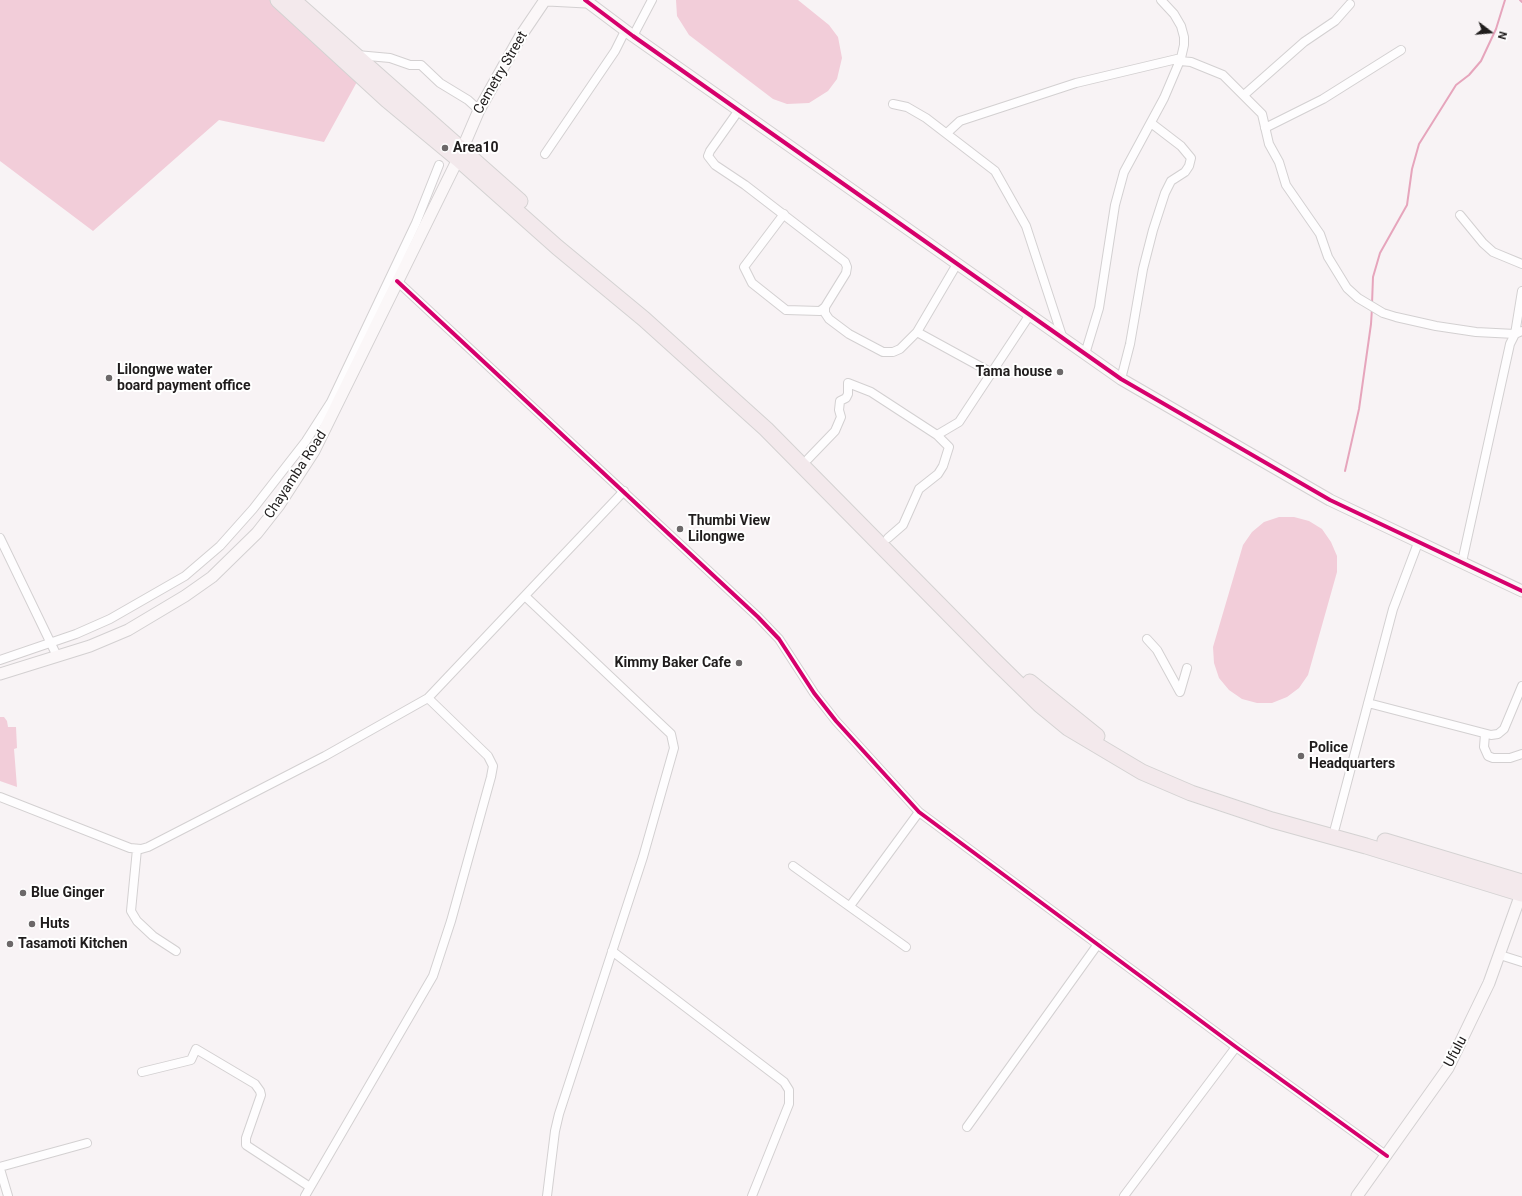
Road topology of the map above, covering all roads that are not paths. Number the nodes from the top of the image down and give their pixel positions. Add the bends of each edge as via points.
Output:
1 (278, 0) edge
2 (292, 0) edge
3 (545, 0) edge
4 (548, 0) edge
5 (652, 0) edge
6 (1161, 0) edge
7 (586, 1) edge
8 (1350, 4) dead end
9 (629, 33) junction
10 (1401, 50) dead end
11 (354, 55) junction
12 (1180, 59) junction
13 (1244, 95) junction
14 (893, 104) dead end
15 (479, 110) junction
16 (739, 110) junction
17 (1151, 123) junction
18 (1266, 128) junction
19 (947, 133) junction
20 (460, 153) junction
21 (545, 154) dead end
22 (439, 165) dead end
23 (784, 214) junction
24 (1460, 215) dead end
25 (957, 264) junction
26 (1522, 264) edge
27 (397, 281) junction
28 (1522, 290) edge
29 (825, 307) junction
30 (1029, 316) junction
31 (916, 332) junction
32 (1518, 332) edge
33 (1063, 339) junction
34 (1085, 354) junction
35 (992, 373) junction
36 (1121, 379) junction
37 (937, 436) junction
38 (808, 458) junction
39 (624, 491) junction
40 (0, 538) edge
41 (888, 538) junction
42 (1418, 543) junction
43 (1462, 562) junction
44 (1522, 591) edge
45 (526, 597) junction
46 (1147, 639) dead end
47 (51, 642) junction
48 (57, 656) junction
49 (0, 660) edge
50 (1187, 668) dead end
51 (0, 674) edge
52 (1522, 686) edge
53 (428, 698) junction
54 (1368, 703) junction
55 (1485, 734) junction
56 (1522, 754) edge
57 (0, 796) edge
58 (919, 812) junction
59 (1336, 828) junction
60 (137, 849) junction
61 (792, 866) dead end
62 (1522, 890) edge
63 (850, 906) junction
64 (1098, 944) junction
65 (906, 947) dead end
66 (176, 951) dead end
67 (612, 951) junction
68 (1500, 955) junction
69 (1522, 962) edge
70 (1236, 1047) junction
71 (142, 1072) dead end
72 (967, 1127) dead end
73 (87, 1143) dead end
74 (1387, 1156) junction
75 (0, 1168) edge
76 (310, 1187) junction
77 (8, 1196) edge
78 (305, 1196) edge
79 (547, 1196) edge
80 (752, 1196) edge
81 (1124, 1196) edge
82 (1357, 1196) edge

1 - 20 highway via 387,100
2 - 11 highway
3 - 15 street, Cemetry Street via 520,37
4 - 7 street
5 - 9 street
6 - 12 street via 1181,26 1184,38
7 - 9 street
8 - 13 street via 1335,21 1304,42
9 - 16 street
9 - 21 street
10 - 18 street via 1323,99
11 - 15 street via 390,58 410,65 421,65
11 - 20 highway
12 - 13 street via 1223,75
12 - 17 street
12 - 19 street via 1068,85 960,122
13 - 18 street via 1262,114
14 - 19 street via 907,107
15 - 20 street, Cemetry Street
16 - 23 street via 708,156 715,165
16 - 25 street
17 - 34 street via 1124,172 1115,205 1099,308
17 - 36 street via 1181,146 1190,158 1186,172 1171,181 1165,192 1153,230
18 - 32 street via 1269,144 1279,162 1286,185 1320,234 1328,257 1352,293 1372,307 1396,317 1476,332
19 - 33 street via 995,171 1003,184 1026,226
20 - 27 street, Chayamba Road
20 - 38 highway via 538,217 721,377
20 - 62 highway via 557,246 644,319 766,429 993,659 1040,705 1068,728 1142,772 1191,793 1272,820
22 - 47 street via 416,223 331,402 306,441 253,509 220,546 185,576 121,614
23 - 29 street via 845,262 846,273
23 - 29 street via 744,268 752,283 786,310 820,311
24 - 26 street via 1493,252
25 - 30 street
25 - 31 street
27 - 39 street
27 - 48 street, Chayamba Road via 314,451 279,505 257,533 212,578 185,596 128,630
28 - 32 street
29 - 31 street via 828,319 860,341 883,352 900,349
30 - 33 street
30 - 35 street
31 - 35 street
32 - 43 street via 1510,344
33 - 34 street
34 - 36 street
35 - 37 street via 959,422
36 - 42 street via 1330,500
37 - 38 street via 871,392 848,383 848,394 840,401 841,417 835,431
37 - 41 street via 949,447 943,466 938,474 919,489 904,525
38 - 41 highway
39 - 45 street
39 - 58 street via 772,631 836,721
40 - 47 street
41 - 59 highway via 1024,676 1104,740 1192,784
42 - 43 street
42 - 54 street via 1393,609
43 - 44 street
45 - 53 street
45 - 67 street via 672,734 674,748 671,763
46 - 50 street via 1180,692
47 - 48 street
47 - 49 street
48 - 51 street, Chayamba Road
52 - 55 street via 1504,729 1498,734
53 - 60 street via 325,756 148,847
53 - 76 street via 488,756 493,766 491,777 433,976
54 - 55 street
54 - 59 street
55 - 56 street via 1484,747 1488,756 1510,758
57 - 60 street via 108,840
58 - 63 street
58 - 64 street
59 - 62 highway via 1438,856
60 - 66 street via 131,911 137,921 153,936
61 - 63 street
62 - 68 street, Ufulu
63 - 65 street
64 - 70 street
64 - 72 street
67 - 79 street via 559,1114
67 - 80 street via 784,1082 789,1090 789,1104
68 - 69 street
68 - 74 street, Ufulu via 1477,1012 1448,1068
70 - 74 street
70 - 81 street
71 - 76 street via 191,1060 196,1049 255,1084 261,1095 246,1138 246,1145
73 - 75 street
74 - 82 street, Ufulu
75 - 77 street
76 - 78 street

